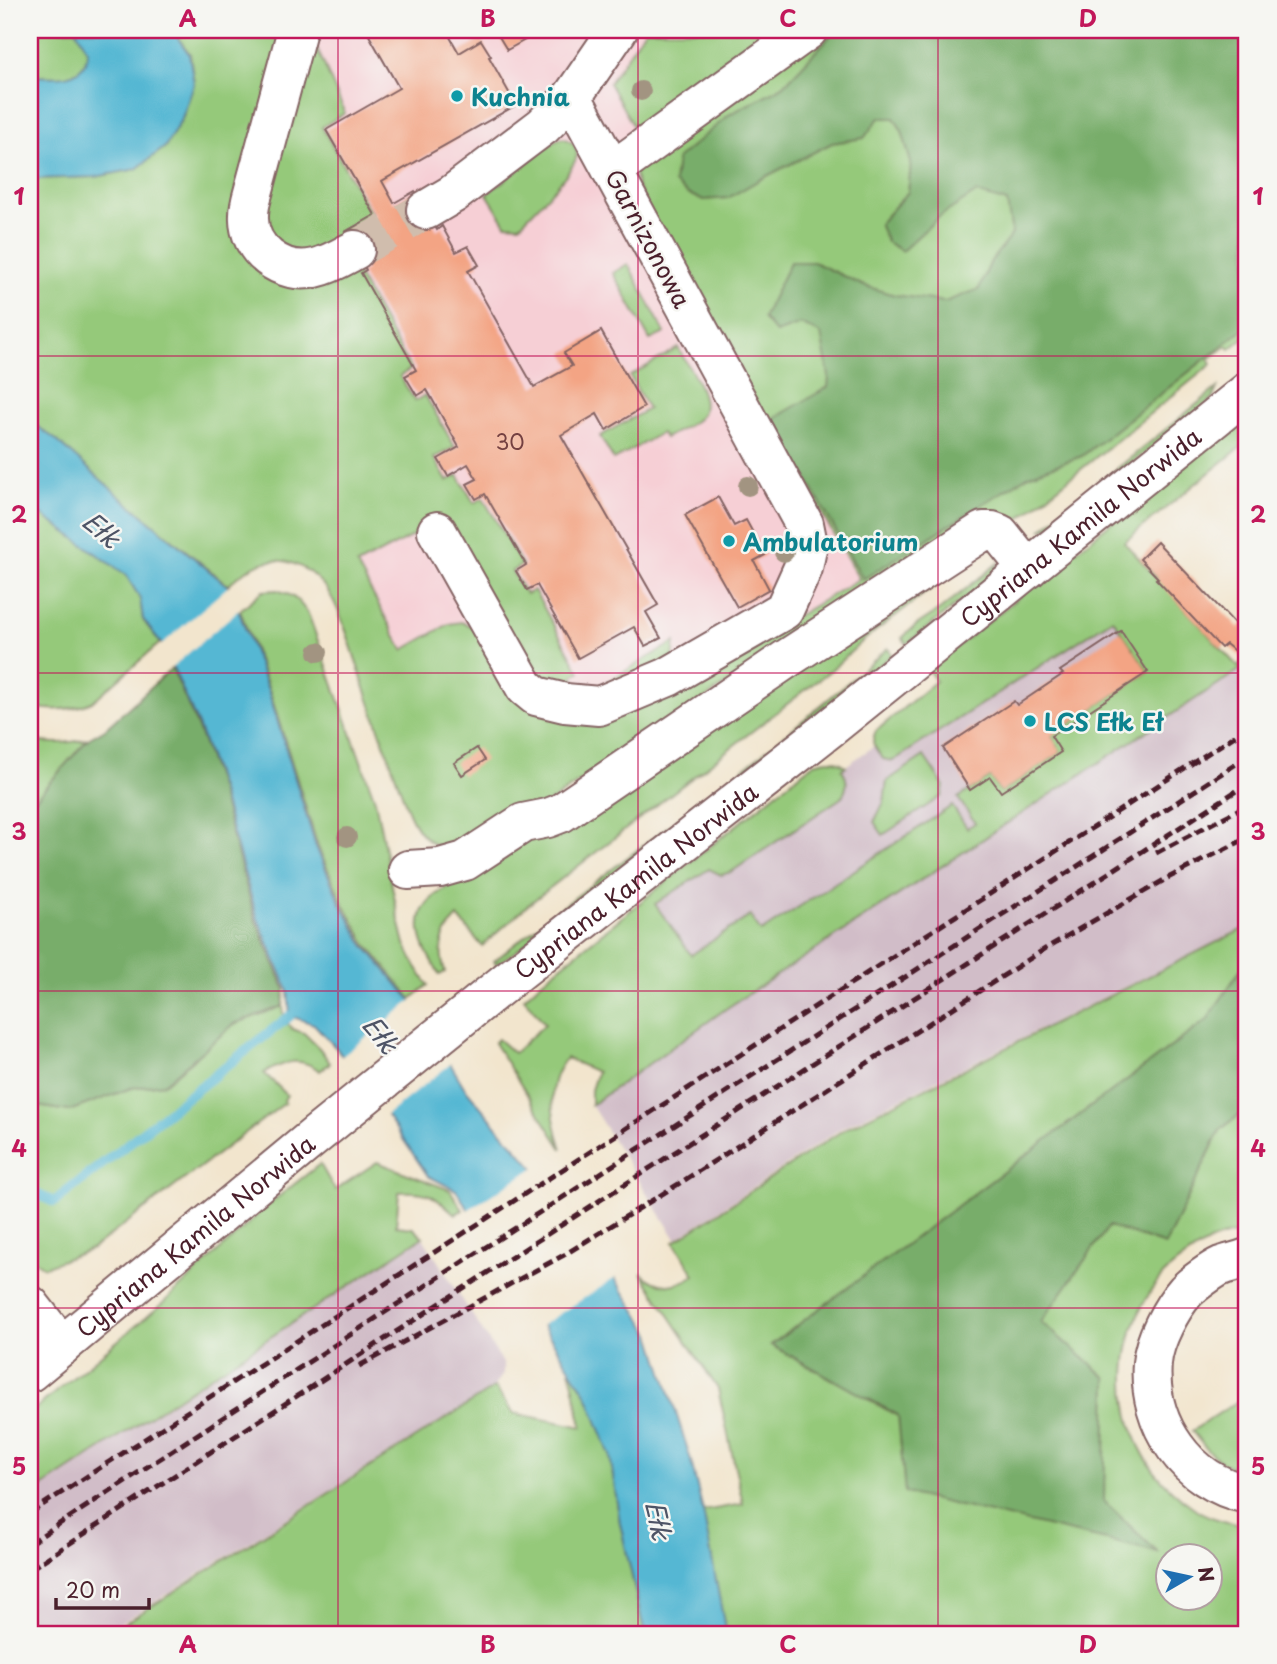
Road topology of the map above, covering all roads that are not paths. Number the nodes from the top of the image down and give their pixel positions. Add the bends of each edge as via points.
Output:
1 (297, 30) edge
2 (808, 30) edge
3 (601, 39) edge
4 (565, 105) junction
5 (612, 171) junction
6 (426, 210) tunnel mouth
7 (355, 250) tunnel mouth
8 (1247, 392) edge
9 (438, 531) dead end
10 (1028, 569) junction
11 (408, 870) dead end
12 (1247, 1258) edge
13 (30, 1306) edge
14 (62, 1346) junction
15 (30, 1372) edge
16 (1247, 1494) edge

1 - 7 street via 253,193 248,217 251,232 265,256 293,269 315,268
2 - 5 street
3 - 4 street
4 - 5 street, Garnizonowa
4 - 6 street via 453,194
5 - 9 street, Garnizonowa via 804,524 808,544 803,568 784,610 668,677 598,706 565,703 536,696 525,687
8 - 10 street, Cypriana Kamila Norwida
10 - 11 street via 1000,534 983,531 561,813 523,823 465,861
10 - 14 street, Cypriana Kamila Norwida via 508,980
12 - 16 street via 1219,1267 1187,1290 1164,1323 1152,1362 1154,1402 1169,1439 1195,1470 1229,1491
13 - 14 street
14 - 15 street, Cypriana Kamila Norwida

